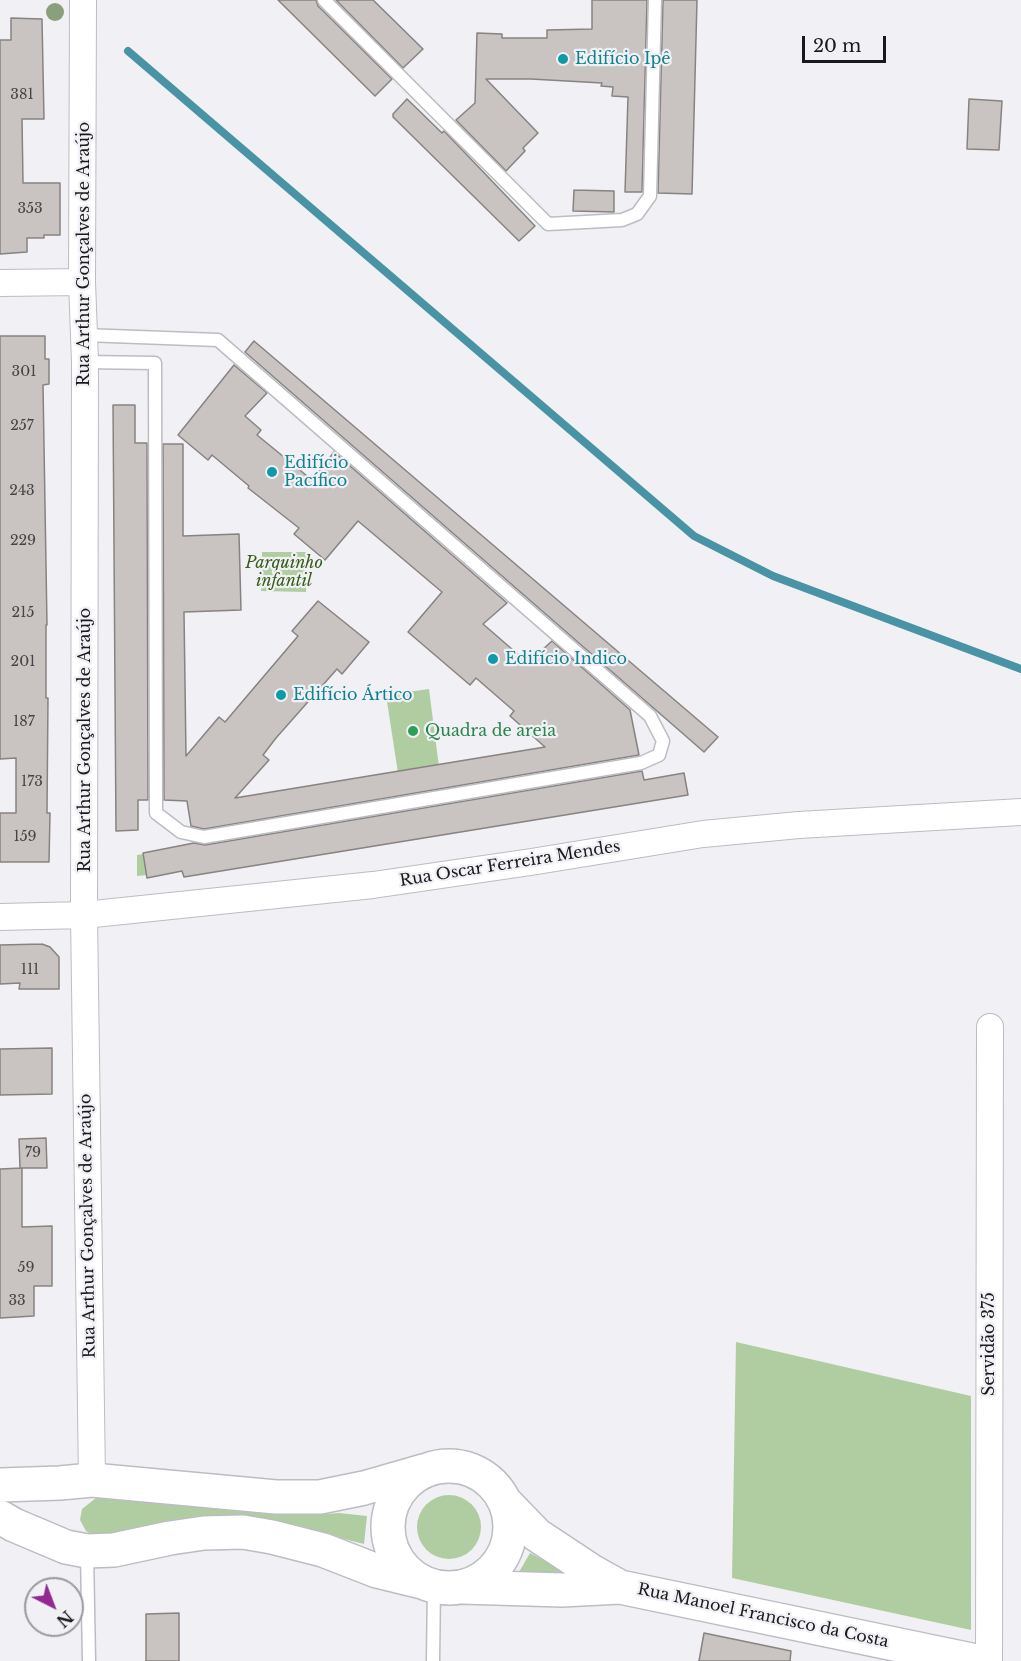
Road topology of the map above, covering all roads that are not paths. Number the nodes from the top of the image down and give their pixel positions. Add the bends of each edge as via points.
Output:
1 (83, 0) edge
2 (324, 0) edge
3 (655, 0) edge
4 (82, 282) junction
5 (0, 283) edge
6 (84, 335) junction
7 (85, 362) junction
8 (1021, 812) edge
9 (84, 915) junction
10 (0, 916) edge
11 (990, 1027) dead end
12 (423, 1471) junction
13 (92, 1480) junction
14 (60, 1483) junction
15 (0, 1485) edge
16 (506, 1503) junction
17 (0, 1517) edge
18 (51, 1540) junction
19 (87, 1551) junction
20 (439, 1585) junction
21 (620, 1587) junction
22 (88, 1661) edge
23 (433, 1661) edge
24 (976, 1661) edge
25 (989, 1661) edge

1 - 4 street, Rua Arthur Gonçalves de Araújo
2 - 3 lane via 548,224 621,220 637,214 650,196
4 - 5 street
4 - 6 street, Rua Arthur Gonçalves de Araújo
6 - 7 street, Rua Arthur Gonçalves de Araújo
6 - 7 lane via 218,340 650,716 663,741 659,755 641,763 204,837 181,832 156,813 155,363
7 - 9 street, Rua Arthur Gonçalves de Araújo
8 - 9 street, Rua Oscar Ferreira Mendes via 703,834 372,885
9 - 10 street, Rua Oscar Ferreira Mendes
9 - 13 street, Rua Arthur Gonçalves de Araújo
11 - 25 street, Servidão 375
12 - 13 main road via 320,1497 276,1497
12 - 16 main road via 441,1466 460,1467 480,1474 496,1487
12 - 20 main road via 401,1489 395,1500 389,1518 389,1537 395,1556 407,1571
13 - 14 main road
14 - 15 main road
14 - 18 main road via 44,1510
16 - 20 main road via 511,1526 497,1565 482,1579
16 - 21 main road, Rua Manoel Francisco da Costa via 537,1535
17 - 18 main road, Rua Manoel Francisco da Costa
18 - 19 main road, Rua Manoel Francisco da Costa
19 - 20 main road, Rua Manoel Francisco da Costa via 114,1550 204,1533 243,1532 323,1550 377,1571
19 - 22 lane
20 - 21 main road, Rua Manoel Francisco da Costa via 562,1590
20 - 23 lane
21 - 24 main road, Rua Manoel Francisco da Costa

